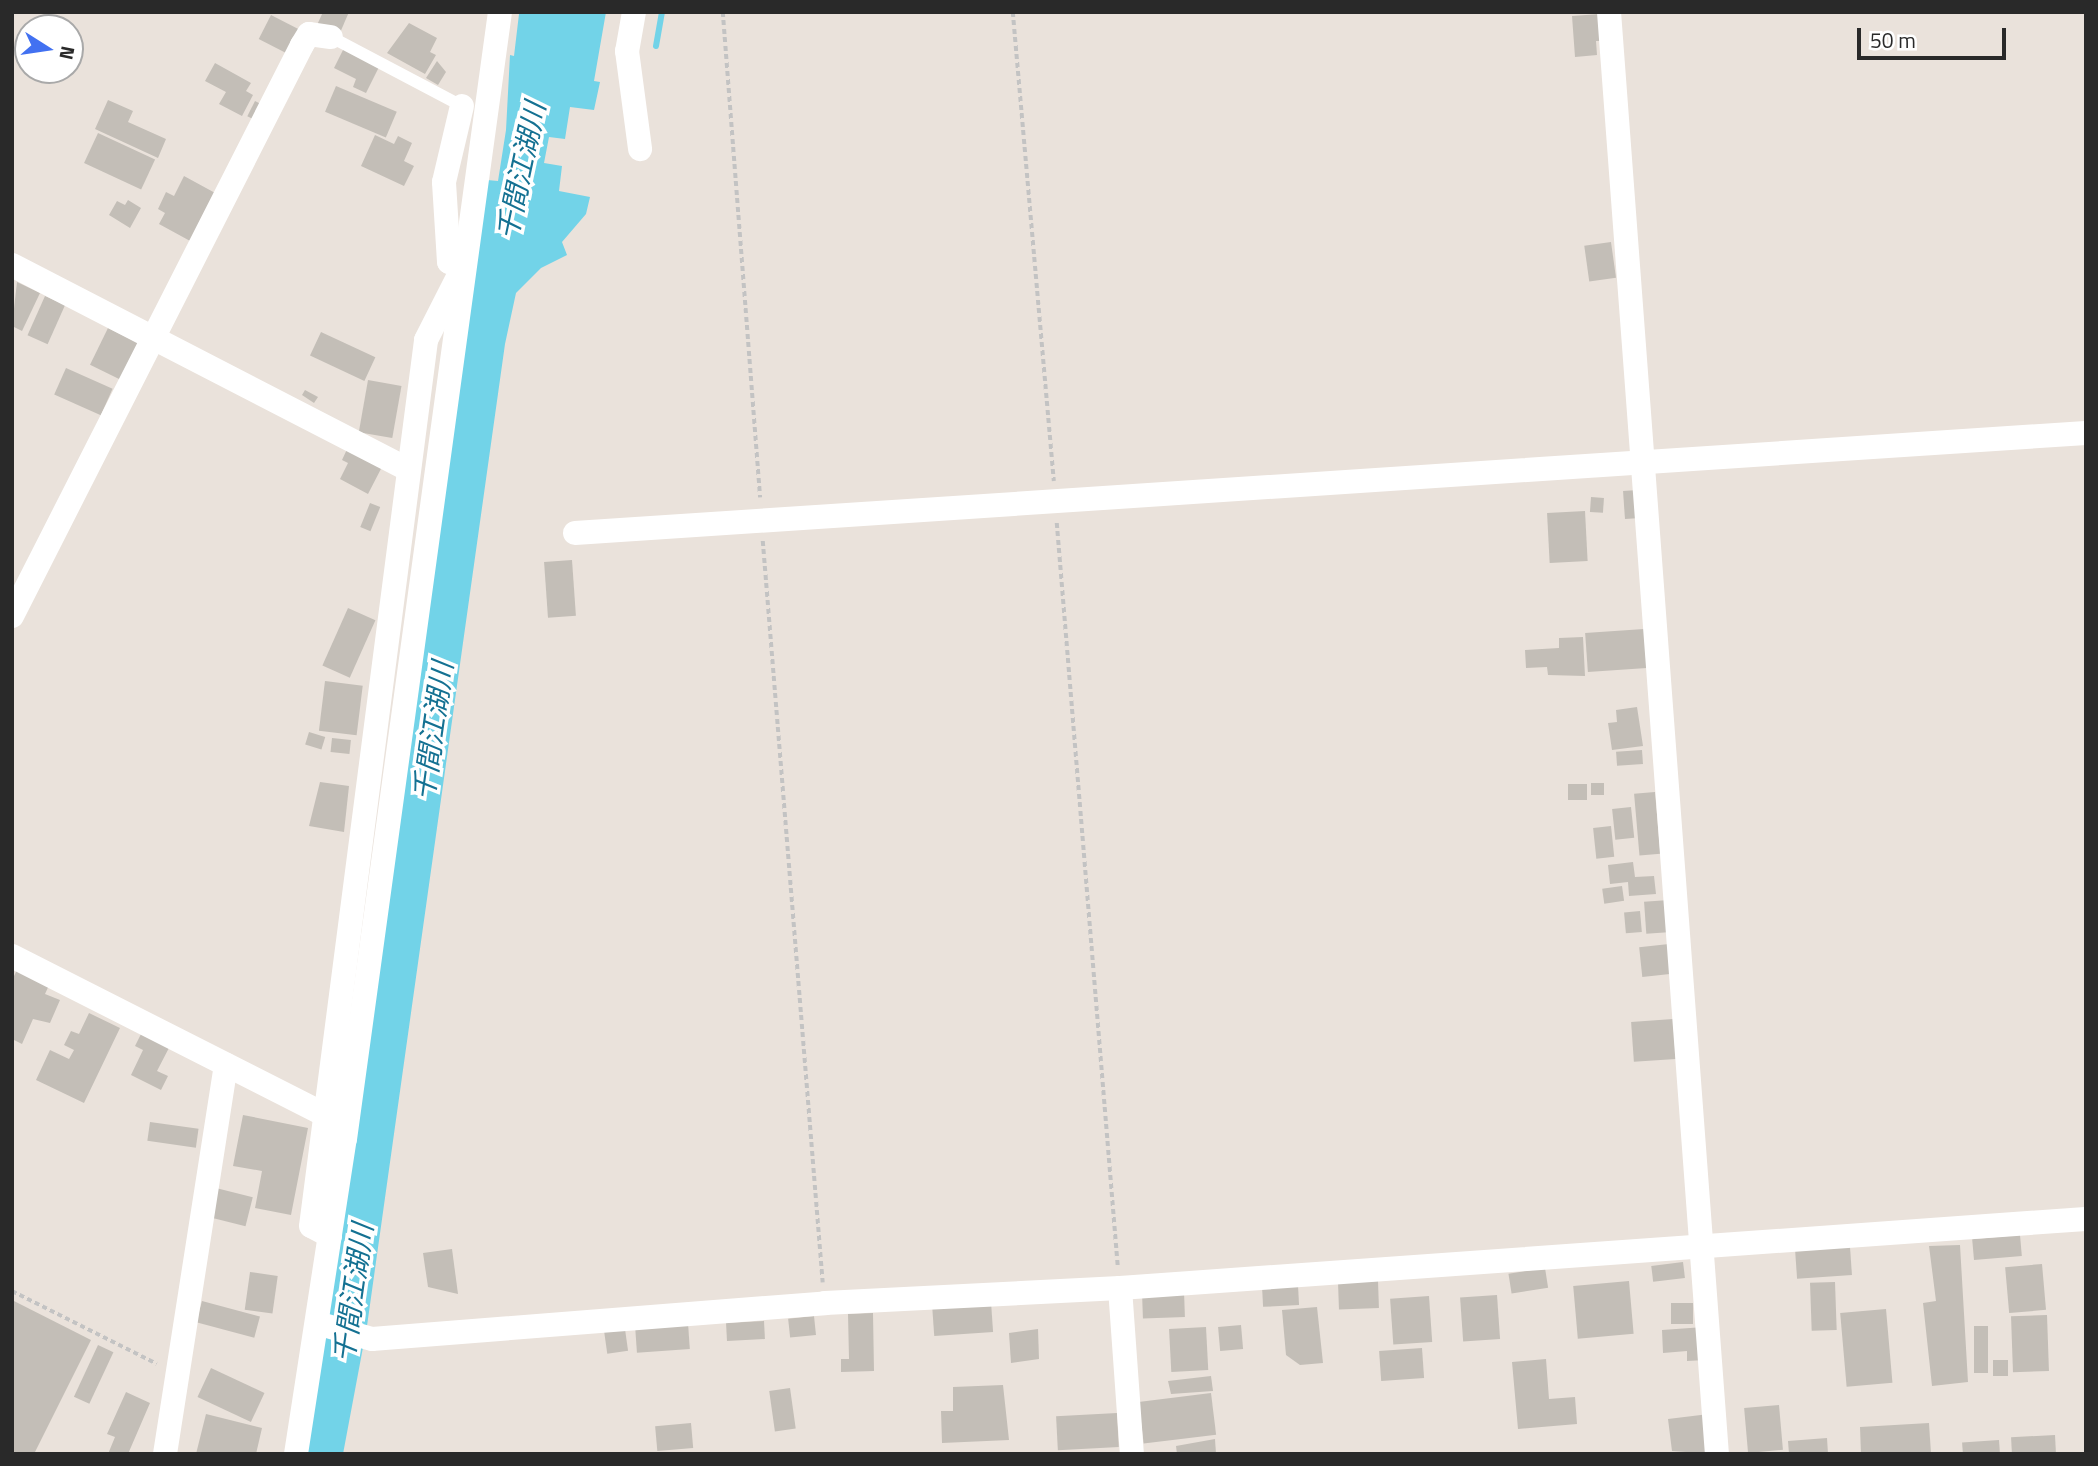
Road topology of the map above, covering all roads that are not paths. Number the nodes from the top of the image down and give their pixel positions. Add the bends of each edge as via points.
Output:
1 (500, 12) edge
2 (634, 12) edge
3 (1609, 12) edge
4 (331, 37) joint
5 (462, 106) joint
6 (640, 149) dead end
7 (12, 265) edge
8 (464, 265) junction
9 (156, 336) junction
10 (2086, 433) edge
11 (1641, 463) junction
12 (408, 469) junction
13 (575, 533) dead end
14 (12, 616) edge
15 (12, 956) edge
16 (226, 1065) junction
17 (326, 1115) junction
18 (2086, 1219) edge
19 (330, 1236) junction
20 (1700, 1244) junction
21 (1120, 1288) junction
22 (323, 1326) junction
23 (164, 1454) edge
24 (296, 1454) edge
25 (1132, 1454) edge
26 (1717, 1454) edge

1 - 8 street
2 - 6 street via 627,51
3 - 11 street
4 - 5 lane
4 - 9 street via 309,34 302,45
5 - 8 street via 444,182 449,262
7 - 9 street
8 - 12 street via 426,340
8 - 19 street
9 - 12 street
9 - 14 street
10 - 11 street
11 - 13 street
11 - 20 street
12 - 17 street
15 - 16 street
16 - 17 street
16 - 23 street
17 - 19 street via 311,1226
18 - 20 street
19 - 22 street
20 - 21 street
20 - 26 street
21 - 22 street via 825,1303 372,1339
21 - 25 street
22 - 24 street

